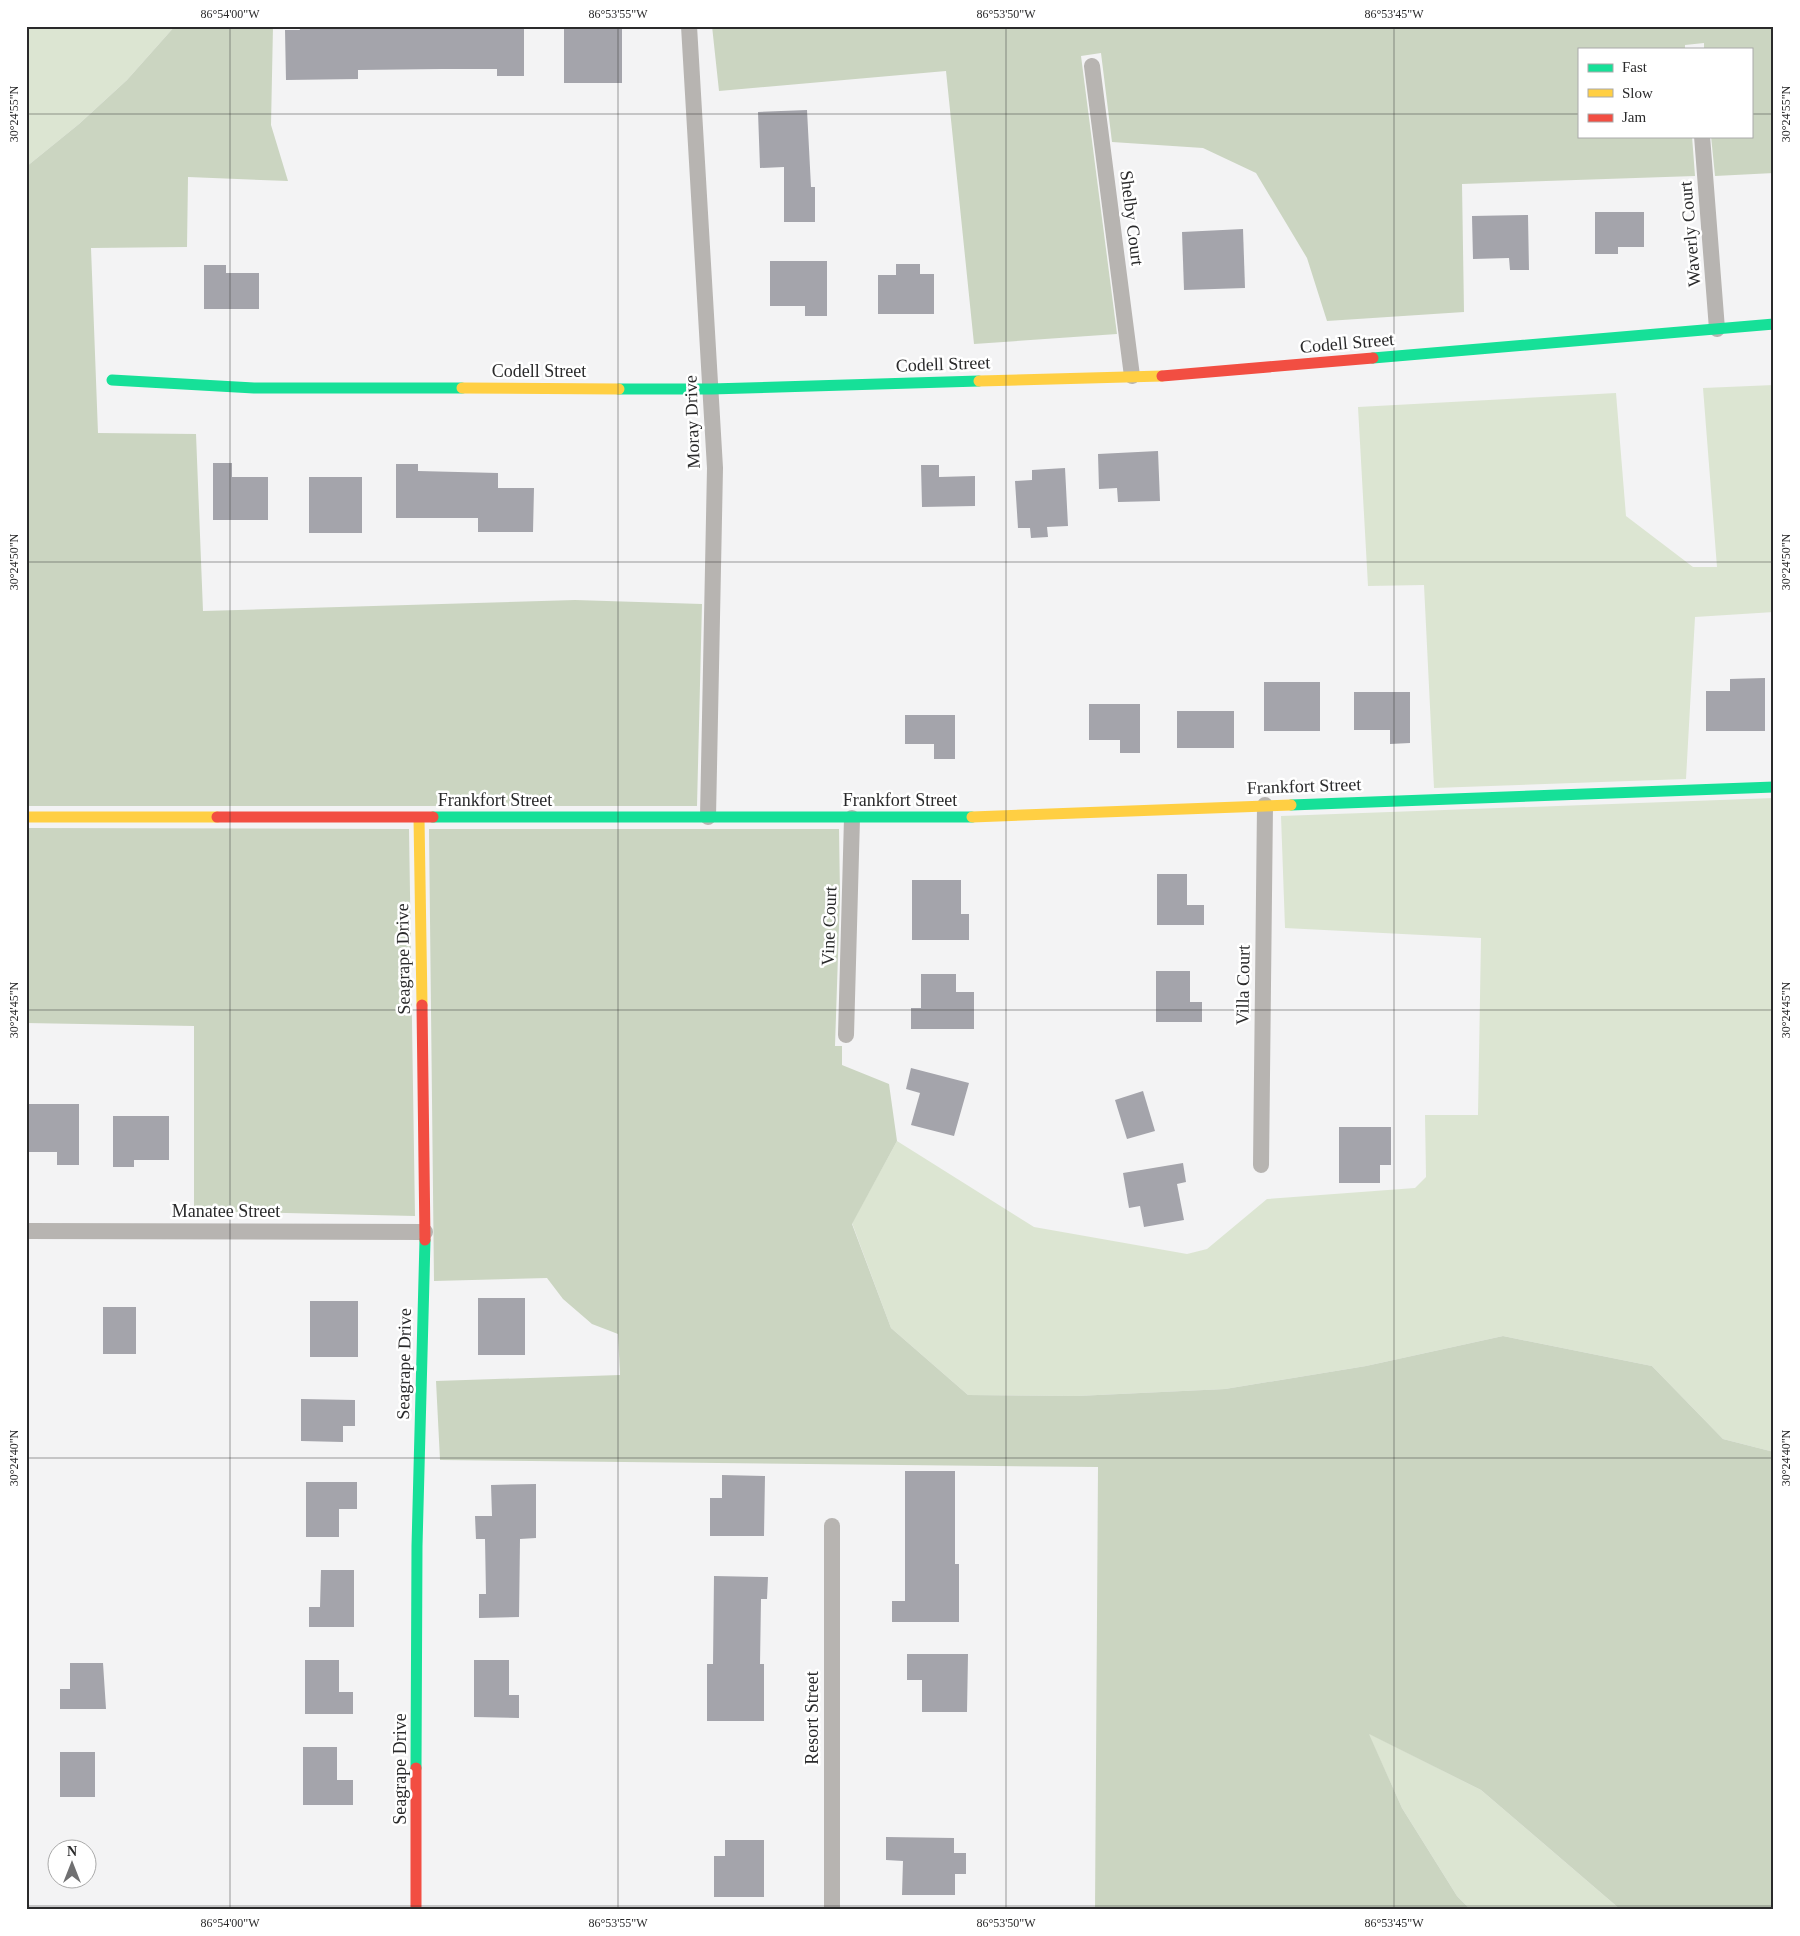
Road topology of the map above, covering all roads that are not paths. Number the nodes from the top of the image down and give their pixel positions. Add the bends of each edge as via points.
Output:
1 (689, 26) edge
2 (1092, 66) dead end
3 (1702, 138) edge
4 (1774, 324) edge
5 (1717, 329) junction
6 (1132, 376) junction
7 (112, 380) dead end
8 (711, 389) junction
9 (1774, 787) edge
10 (1265, 805) junction
11 (26, 817) edge
12 (418, 818) junction
13 (708, 818) junction
14 (852, 818) junction
15 (846, 1035) dead end
16 (1261, 1165) dead end
17 (26, 1231) edge
18 (425, 1232) junction
19 (832, 1526) dead end
20 (416, 1910) edge
21 (832, 1910) edge

1 - 8 street, Moray Drive
2 - 6 street, Shelby Court
3 - 5 street, Waverly Court
4 - 5 street, Codell Street
5 - 6 street, Codell Street via 1180,375
6 - 8 street, Codell Street
7 - 8 street, Codell Street via 254,388
8 - 13 street, Moray Drive via 715,468
9 - 10 street, Frankfort Street
10 - 14 street, Frankfort Street via 935,818
10 - 16 street, Villa Court
11 - 12 street, Frankfort Street
12 - 13 street, Frankfort Street
12 - 18 street, Seagrape Drive
13 - 14 street, Frankfort Street
14 - 15 street, Vine Court
17 - 18 street, Manatee Street
18 - 20 street, Seagrape Drive via 417,1546
19 - 21 street, Resort Street

